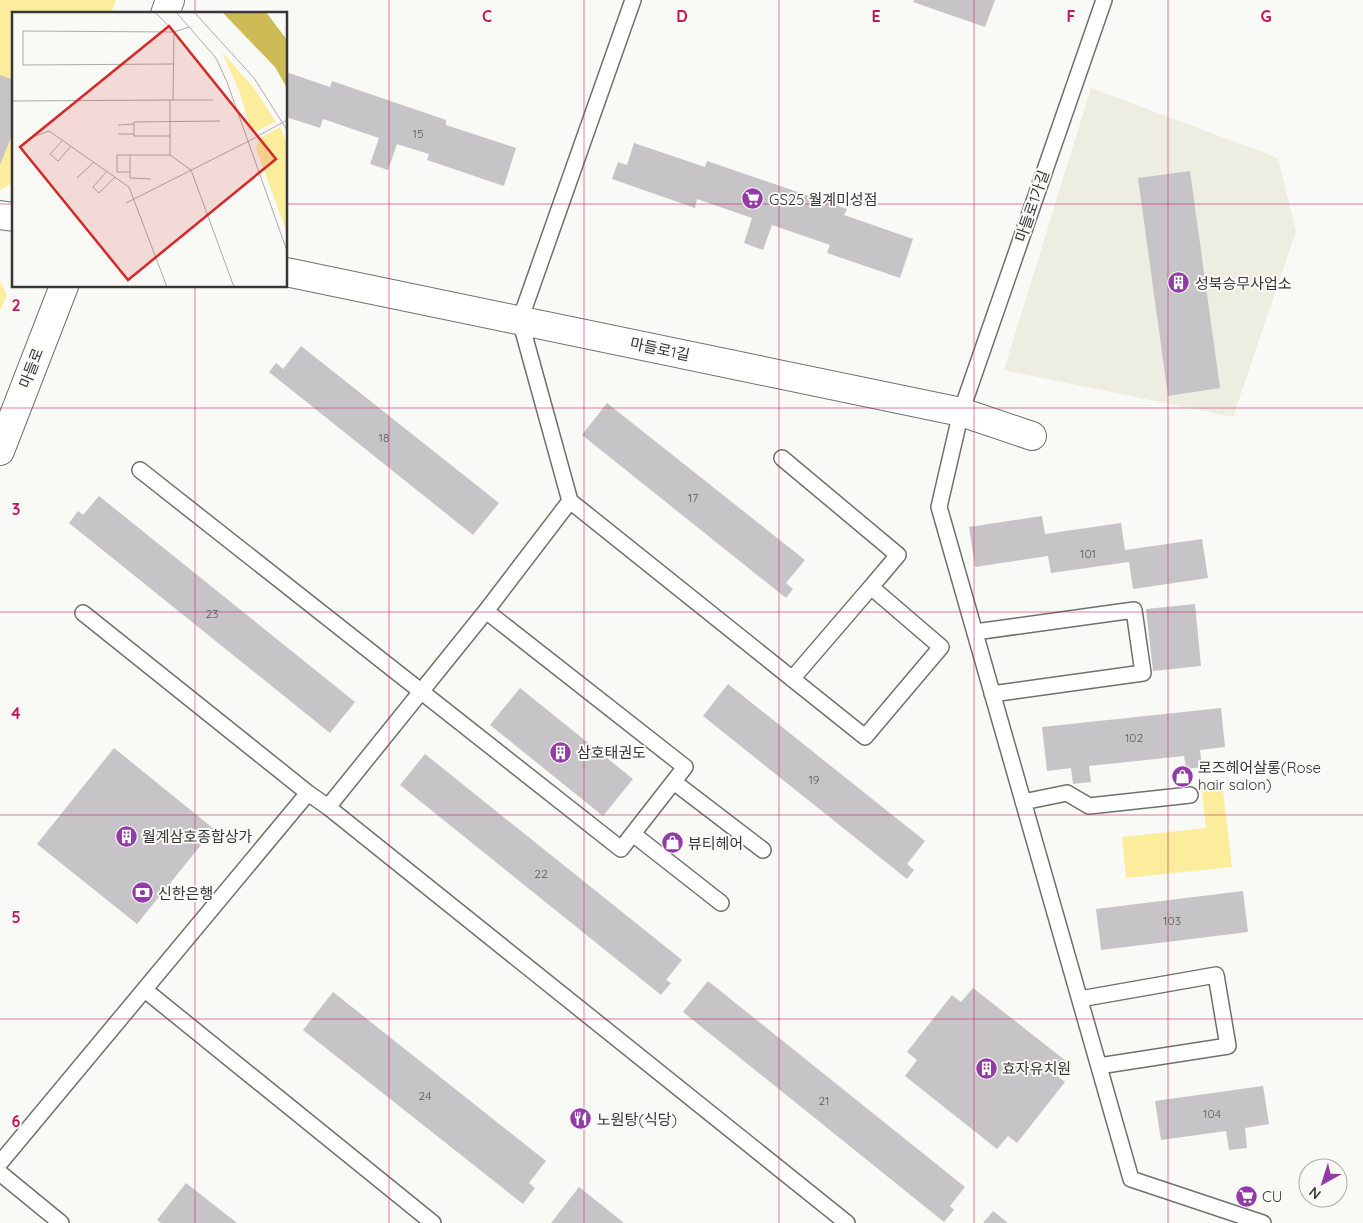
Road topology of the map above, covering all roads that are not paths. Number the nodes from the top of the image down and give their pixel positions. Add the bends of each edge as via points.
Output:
1 (170, 0) edge
2 (633, 0) edge
3 (1104, 0) edge
4 (166, 12) edge
5 (288, 272) edge
6 (63, 288) edge
7 (520, 320) junction
8 (961, 412) junction
9 (1032, 436) dead end
10 (0, 451) edge
11 (782, 458) dead end
12 (140, 470) dead end
13 (570, 500) junction
14 (871, 587) junction
15 (486, 611) junction
16 (83, 613) dead end
17 (975, 632) junction
18 (792, 679) junction
19 (422, 690) junction
20 (992, 694) junction
21 (674, 782) junction
22 (308, 793) junction
23 (1190, 795) dead end
24 (1023, 802) junction
25 (328, 807) junction
26 (633, 834) junction
27 (763, 850) dead end
28 (721, 903) dead end
29 (145, 990) junction
30 (1080, 999) junction
31 (1099, 1066) junction
32 (0, 1163) edge
33 (0, 1173) edge
34 (61, 1223) edge
35 (433, 1223) edge
36 (847, 1223) edge
37 (1263, 1223) edge

1 - 4 street
2 - 7 lane
3 - 8 lane, 마들로1가길
5 - 7 street, 마들로1길
6 - 10 street, 마들로
7 - 8 street, 마들로1길
7 - 13 lane
8 - 9 street, 마들로1길
8 - 17 lane, 마들로1가길 via 939,507
11 - 14 lane via 898,555
12 - 19 lane
13 - 15 lane
13 - 18 lane
14 - 18 lane
14 - 18 lane via 941,648 884,715 865,737
15 - 19 lane
15 - 21 lane via 685,768
16 - 22 lane
17 - 20 lane, 마들로1가길
17 - 20 lane via 1134,610 1143,673
19 - 25 lane
19 - 26 lane via 621,849
20 - 24 lane, 마들로1가길
21 - 26 lane
21 - 27 lane
22 - 25 lane
22 - 29 lane
23 - 24 lane via 1089,806 1066,793
24 - 30 lane, 마들로1가길
25 - 36 lane
26 - 28 lane
29 - 32 lane
29 - 35 lane
30 - 31 lane, 마들로1가길
30 - 31 lane via 1216,975 1228,1046
31 - 37 lane, 마들로1가길 via 1132,1179
33 - 34 lane

